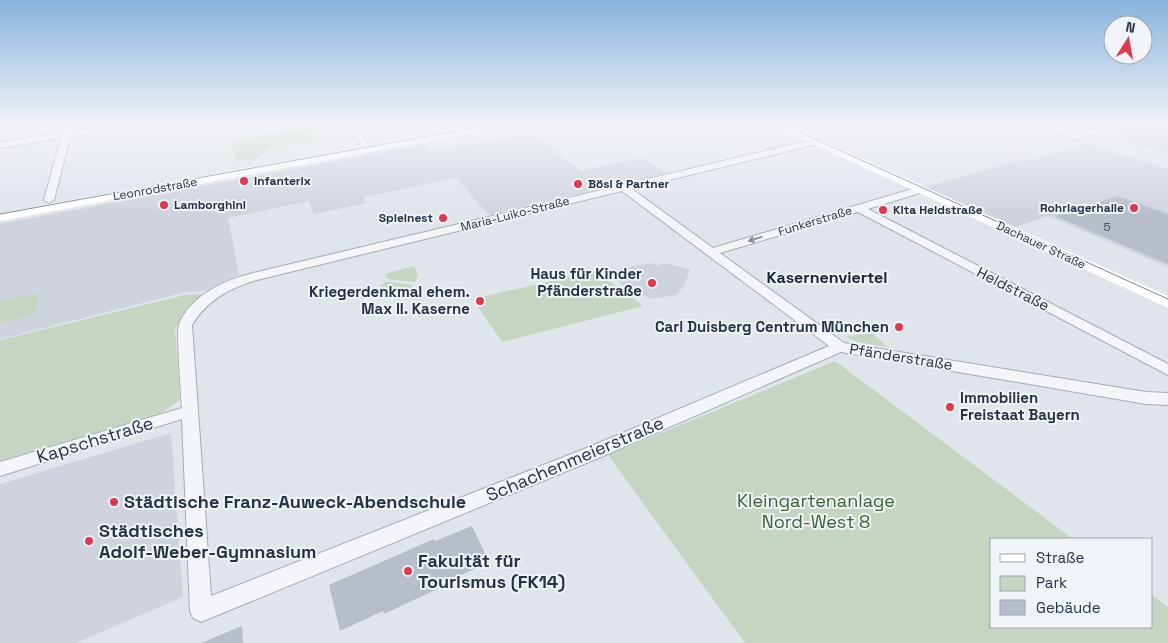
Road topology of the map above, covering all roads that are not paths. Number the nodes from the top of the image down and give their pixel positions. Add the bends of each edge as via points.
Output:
1 (61, 155) edge
2 (318, 155) edge
3 (325, 155) edge
4 (761, 155) edge
5 (843, 155) edge
6 (860, 155) edge
7 (624, 188) junction
8 (920, 190) junction
9 (49, 200) junction
10 (860, 208) junction
11 (0, 209) edge
12 (0, 218) edge
13 (711, 252) junction
14 (217, 292) joint
15 (1168, 294) edge
16 (1168, 303) edge
17 (840, 347) junction
18 (1168, 370) edge
19 (1168, 399) edge
20 (190, 411) junction
21 (0, 469) edge

1 - 9 street
2 - 9 main road, Leonrodstraße
3 - 12 main road, Leonrodstraße
4 - 7 street, Maria-Luiko-Straße
5 - 8 main road, Dachauer Straße
6 - 15 main road, Dachauer Straße
7 - 13 street, Pfänderstraße
7 - 14 street, Maria-Luiko-Straße via 242,280
8 - 10 street, Funkerstraße
8 - 16 main road, Dachauer Straße
9 - 11 main road, Leonrodstraße
10 -> 13 street, Funkerstraße
10 - 18 street, Heldstraße
13 - 17 street, Pfänderstraße
14 - 20 street, Schachenmeierstraße via 193,311 185,325
17 - 19 street, Pfänderstraße
17 - 20 street, Schachenmeierstraße via 595,452 201,611
20 - 21 street, Kapschstraße

